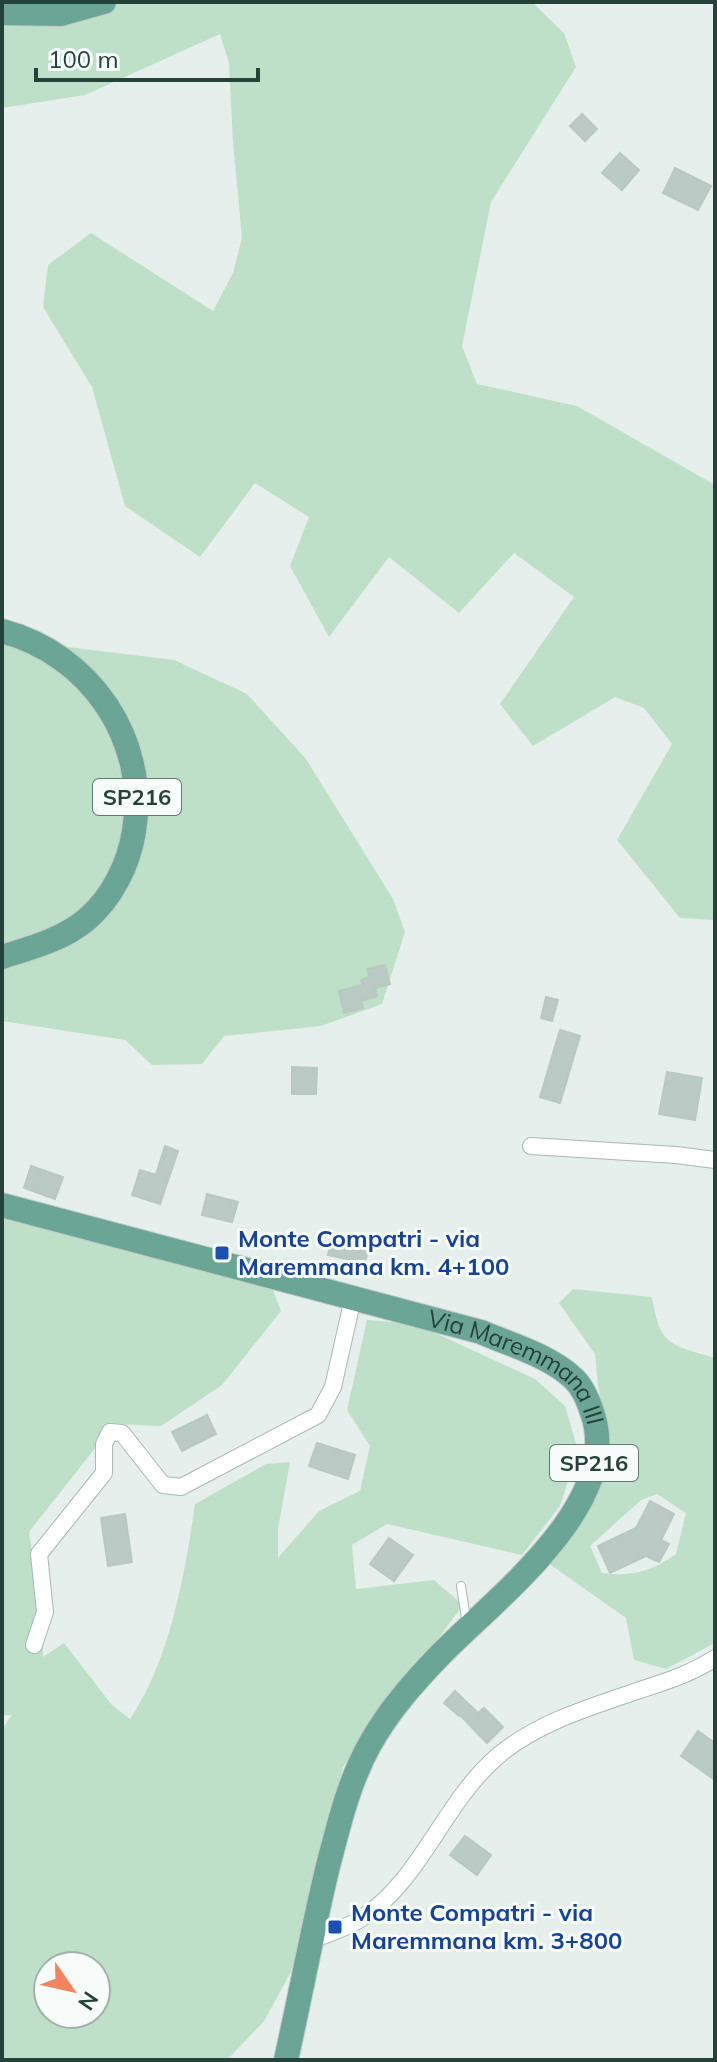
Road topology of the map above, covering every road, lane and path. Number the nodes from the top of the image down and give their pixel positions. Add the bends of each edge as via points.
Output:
1 (104, 2) edge
2 (2, 13) edge
3 (2, 631) edge
4 (2, 957) edge
5 (531, 1146) dead end
6 (715, 1160) edge
7 (2, 1205) edge
8 (353, 1298) junction
9 (461, 1586) dead end
10 (467, 1628) junction
11 (34, 1645) dead end
12 (715, 1658) edge
13 (311, 1940) junction
14 (286, 2060) edge

1 - 2 main road via 61,14
3 - 4 main road, SP216 via 50,650 96,690 118,723 132,758 137,808 131,850 101,905 74,929
5 - 6 street
7 - 8 main road, Via Maremmana III / SP216
8 - 10 main road, Via Maremmana III / SP216 via 481,1332 541,1358 577,1382 592,1412 596,1452 577,1506 543,1554
8 - 11 street via 333,1387 318,1415 181,1487 163,1485 122,1433 110,1432 104,1444 104,1473 39,1554 45,1612
9 - 10 lane
10 - 13 main road, Via Maremmana III / SP216 via 403,1695 365,1753 340,1821
12 - 13 street via 514,1744 471,1785 381,1902 356,1922
13 - 14 main road, Via Maremmana III / SP216

